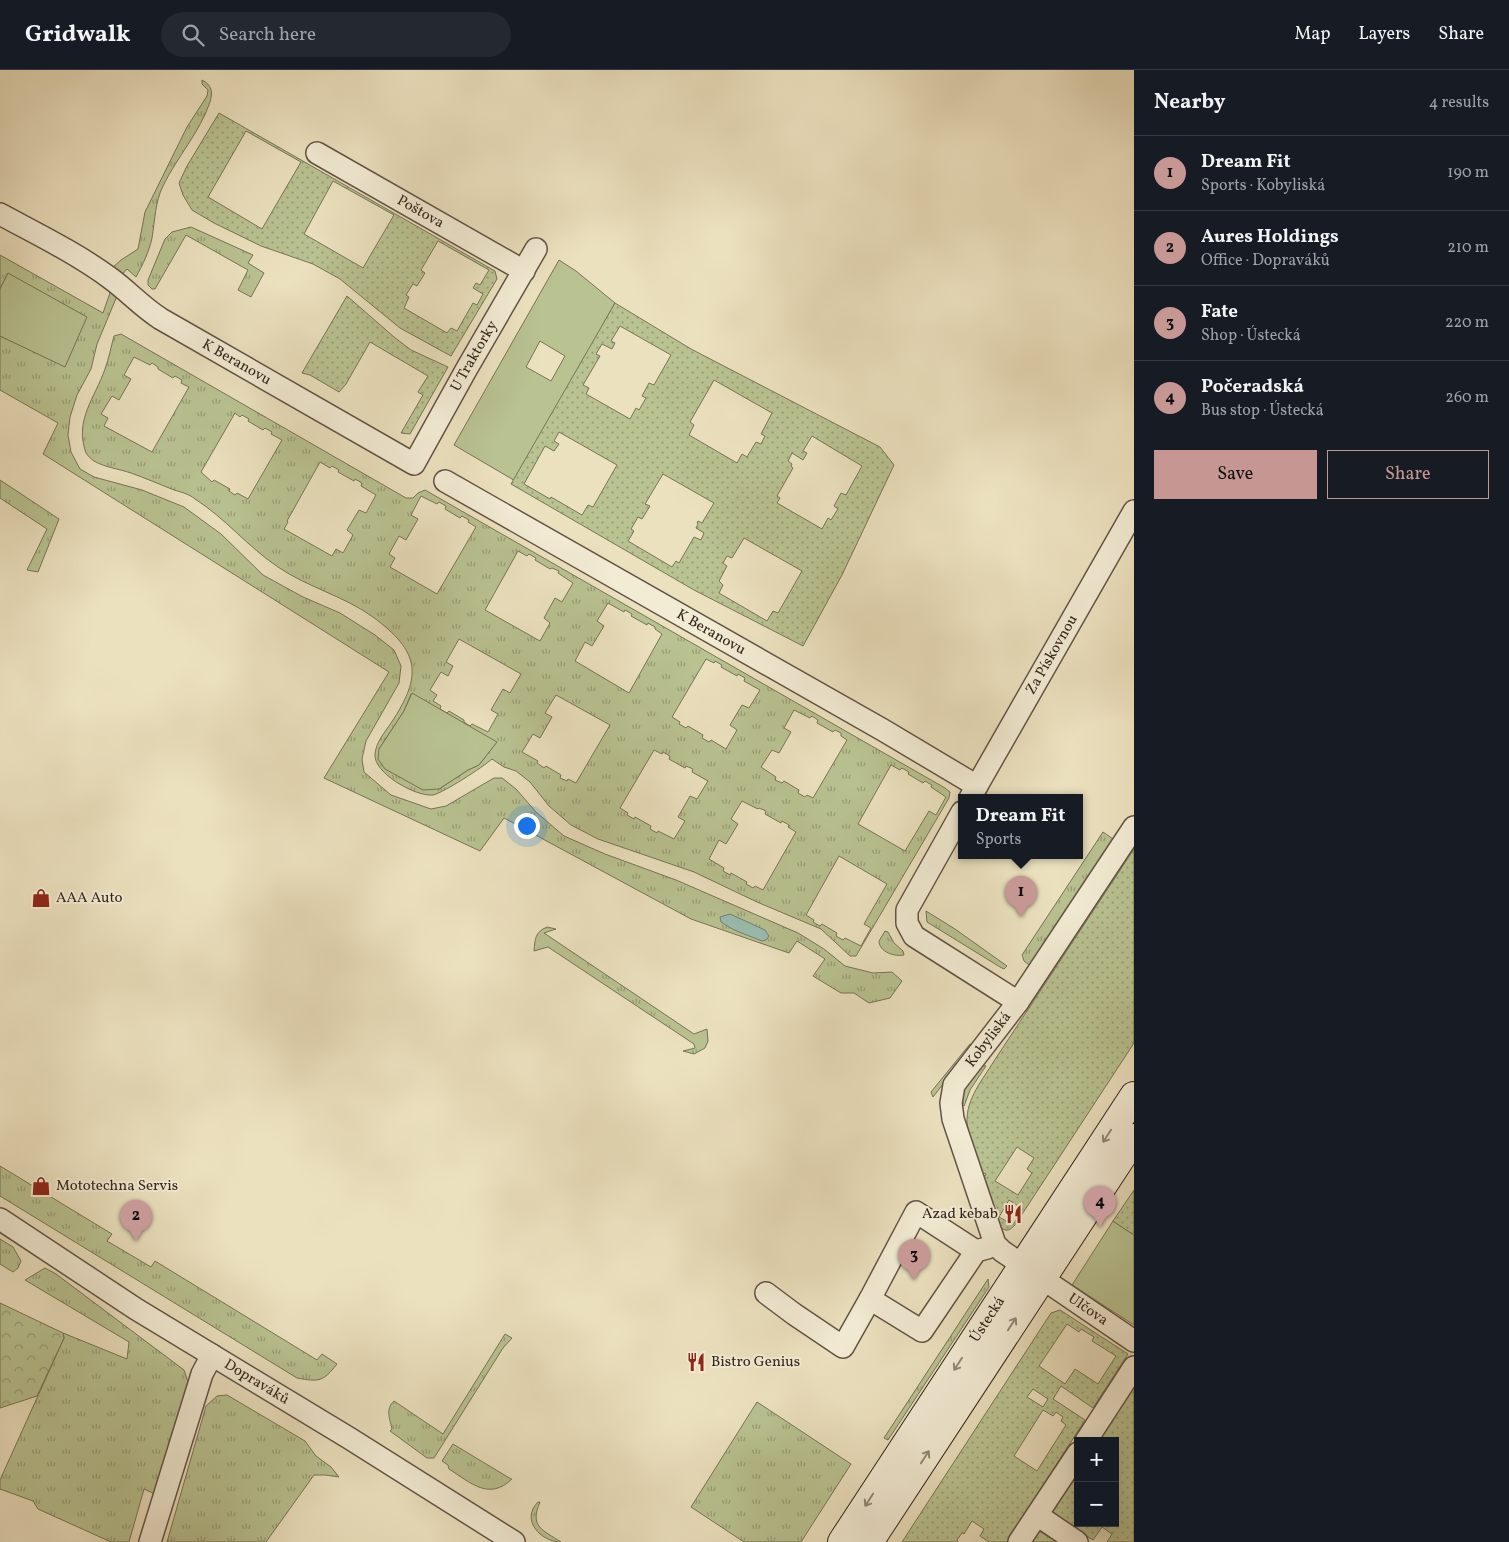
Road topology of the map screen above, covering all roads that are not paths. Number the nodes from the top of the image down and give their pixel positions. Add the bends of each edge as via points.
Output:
1 (317, 153) dead end
2 (0, 214) edge
3 (536, 250) dead end
4 (524, 271) junction
5 (414, 464) joint
6 (444, 481) dead end
7 (1134, 511) edge
8 (973, 792) edge
9 (958, 819) edge
10 (1134, 827) edge
11 (1018, 1002) junction
12 (1134, 1096) edge
13 (1134, 1138) edge
14 (0, 1219) edge
15 (986, 1247) junction
16 (1032, 1271) junction
17 (766, 1293) dead end
18 (870, 1299) junction
19 (1134, 1340) edge
20 (212, 1355) junction
21 (1134, 1367) edge
22 (1089, 1437) edge
23 (1074, 1459) edge
24 (1037, 1516) junction
25 (150, 1542) edge
26 (514, 1542) edge
27 (842, 1542) edge
28 (869, 1542) edge
29 (1020, 1542) edge
30 (1077, 1542) edge

1 - 4 street, Poštova
2 - 5 street, K Beranovu via 111,278 161,319
3 - 4 street, U Traktorky
4 - 5 street, U Traktorky
6 - 8 street, K Beranovu via 883,730
7 - 8 street, Za Pískovnou
9 - 11 street via 907,910 908,923 914,936
10 - 11 street, Kobyliská
11 - 15 street, Kobyliská via 954,1085 951,1103
12 -> 16 main road, Ústecká
13 - 16 main road, Ústecká
14 - 20 street, Dopraváků
15 - 16 street
15 - 18 street via 922,1332
15 - 18 street via 916,1212
16 - 19 street, Ulčova
16 -> 27 main road, Ústecká
28 -> 16 main road, Ústecká
17 - 18 street via 843,1347
20 - 25 street via 202,1374
20 - 26 street, Dopraváků
21 - 22 street
23 - 24 street
24 - 29 street
24 - 30 street

